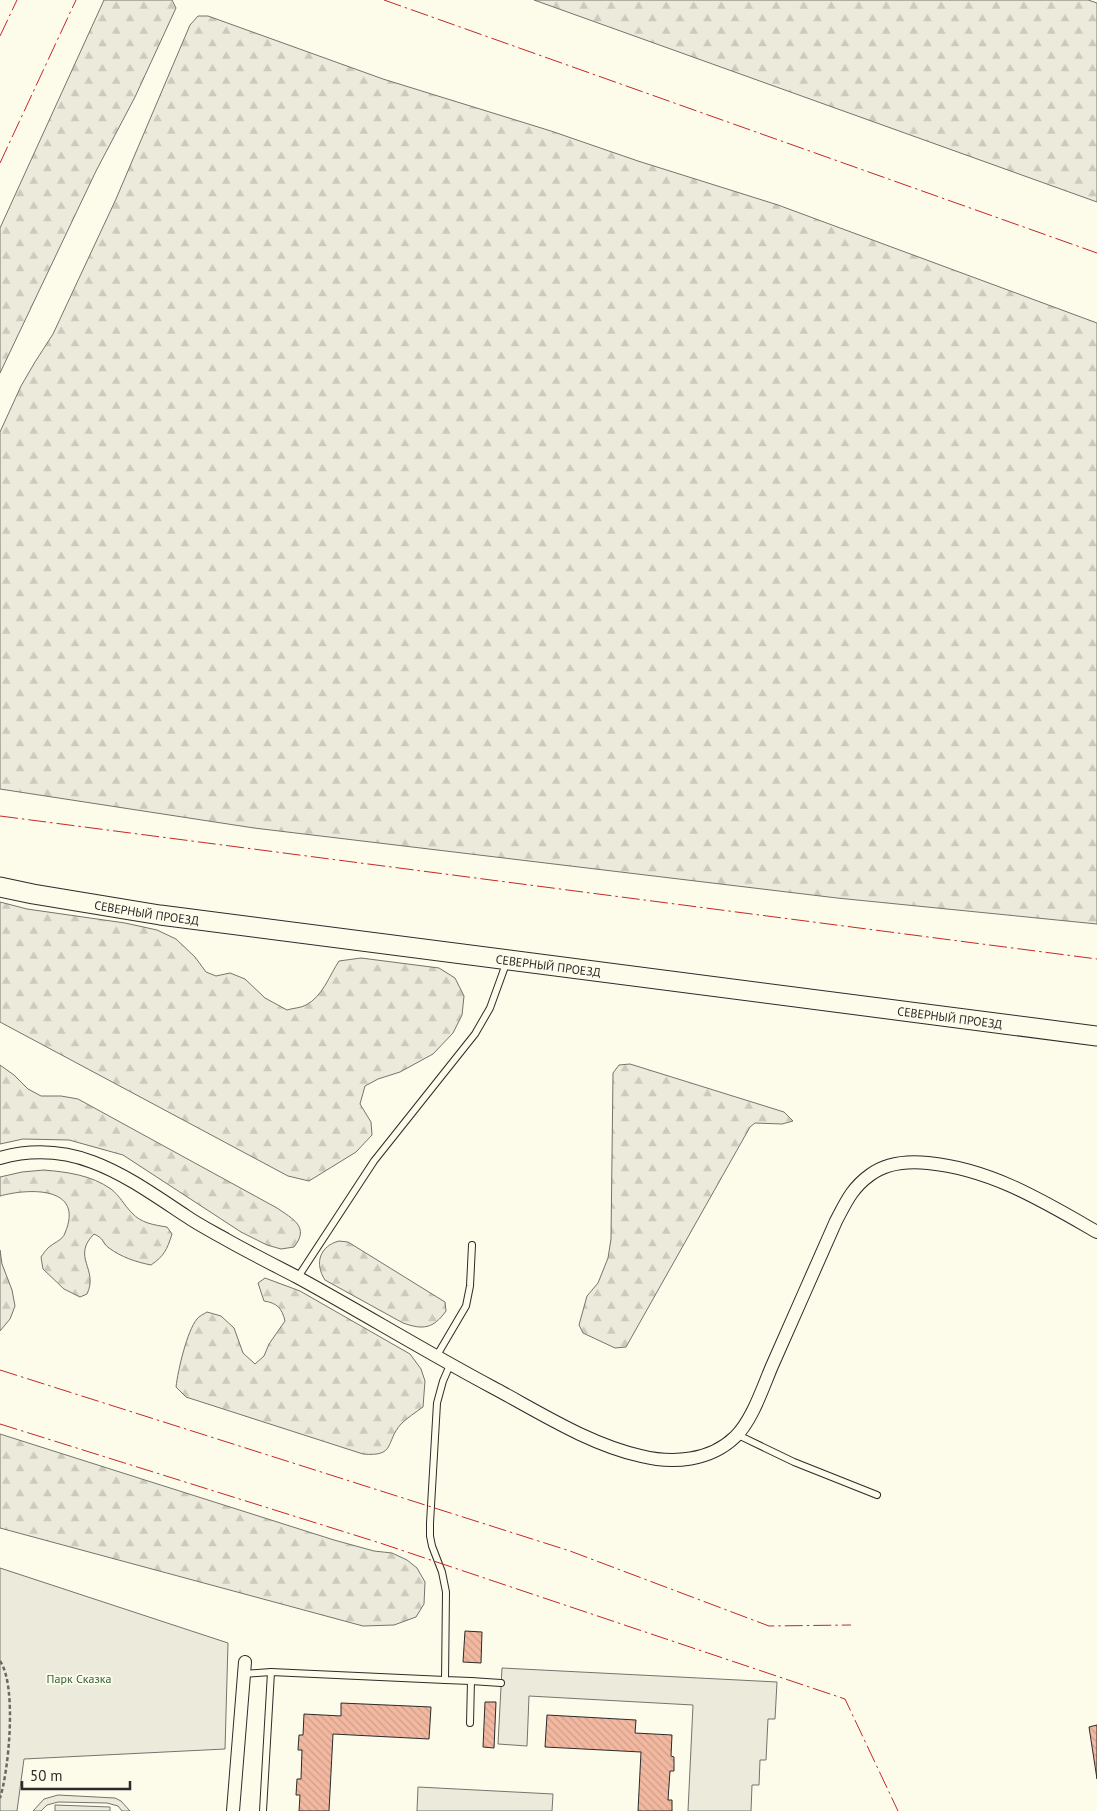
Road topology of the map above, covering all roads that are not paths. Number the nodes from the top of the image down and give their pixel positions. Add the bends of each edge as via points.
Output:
1 (0, 887) edge
2 (508, 960) junction
3 (1097, 1036) edge
4 (0, 1158) edge
5 (1097, 1232) edge
6 (472, 1244) dead end
7 (298, 1277) junction
8 (436, 1357) junction
9 (450, 1365) junction
10 (738, 1435) junction
11 (877, 1495) dead end
12 (244, 1668) joint
13 (271, 1672) junction
14 (445, 1680) junction
15 (471, 1681) junction
16 (502, 1683) dead end
17 (470, 1723) dead end
18 (233, 1811) edge
19 (263, 1811) edge

1 - 2 street, СЕВЕРНЫЙ ПРОЕЗД via 160,915
2 - 3 street, СЕВЕРНЫЙ ПРОЕЗД
2 - 7 lane via 490,1008 475,1034 374,1161
4 - 7 street via 31,1153 58,1154 104,1166 244,1250
5 - 10 street via 1009,1184 976,1172 914,1162 889,1165 871,1174 850,1193 836,1220 755,1404
6 - 8 lane via 469,1296
7 - 8 street
8 - 9 street
9 - 10 street via 567,1428 640,1456 664,1460 694,1458 708,1454
9 - 14 lane via 437,1403 430,1523 432,1546 446,1592
10 - 11 lane via 794,1462
12 - 13 lane
12 - 18 street
13 - 14 lane
13 - 19 lane
14 - 15 lane
15 - 16 lane
15 - 17 lane

